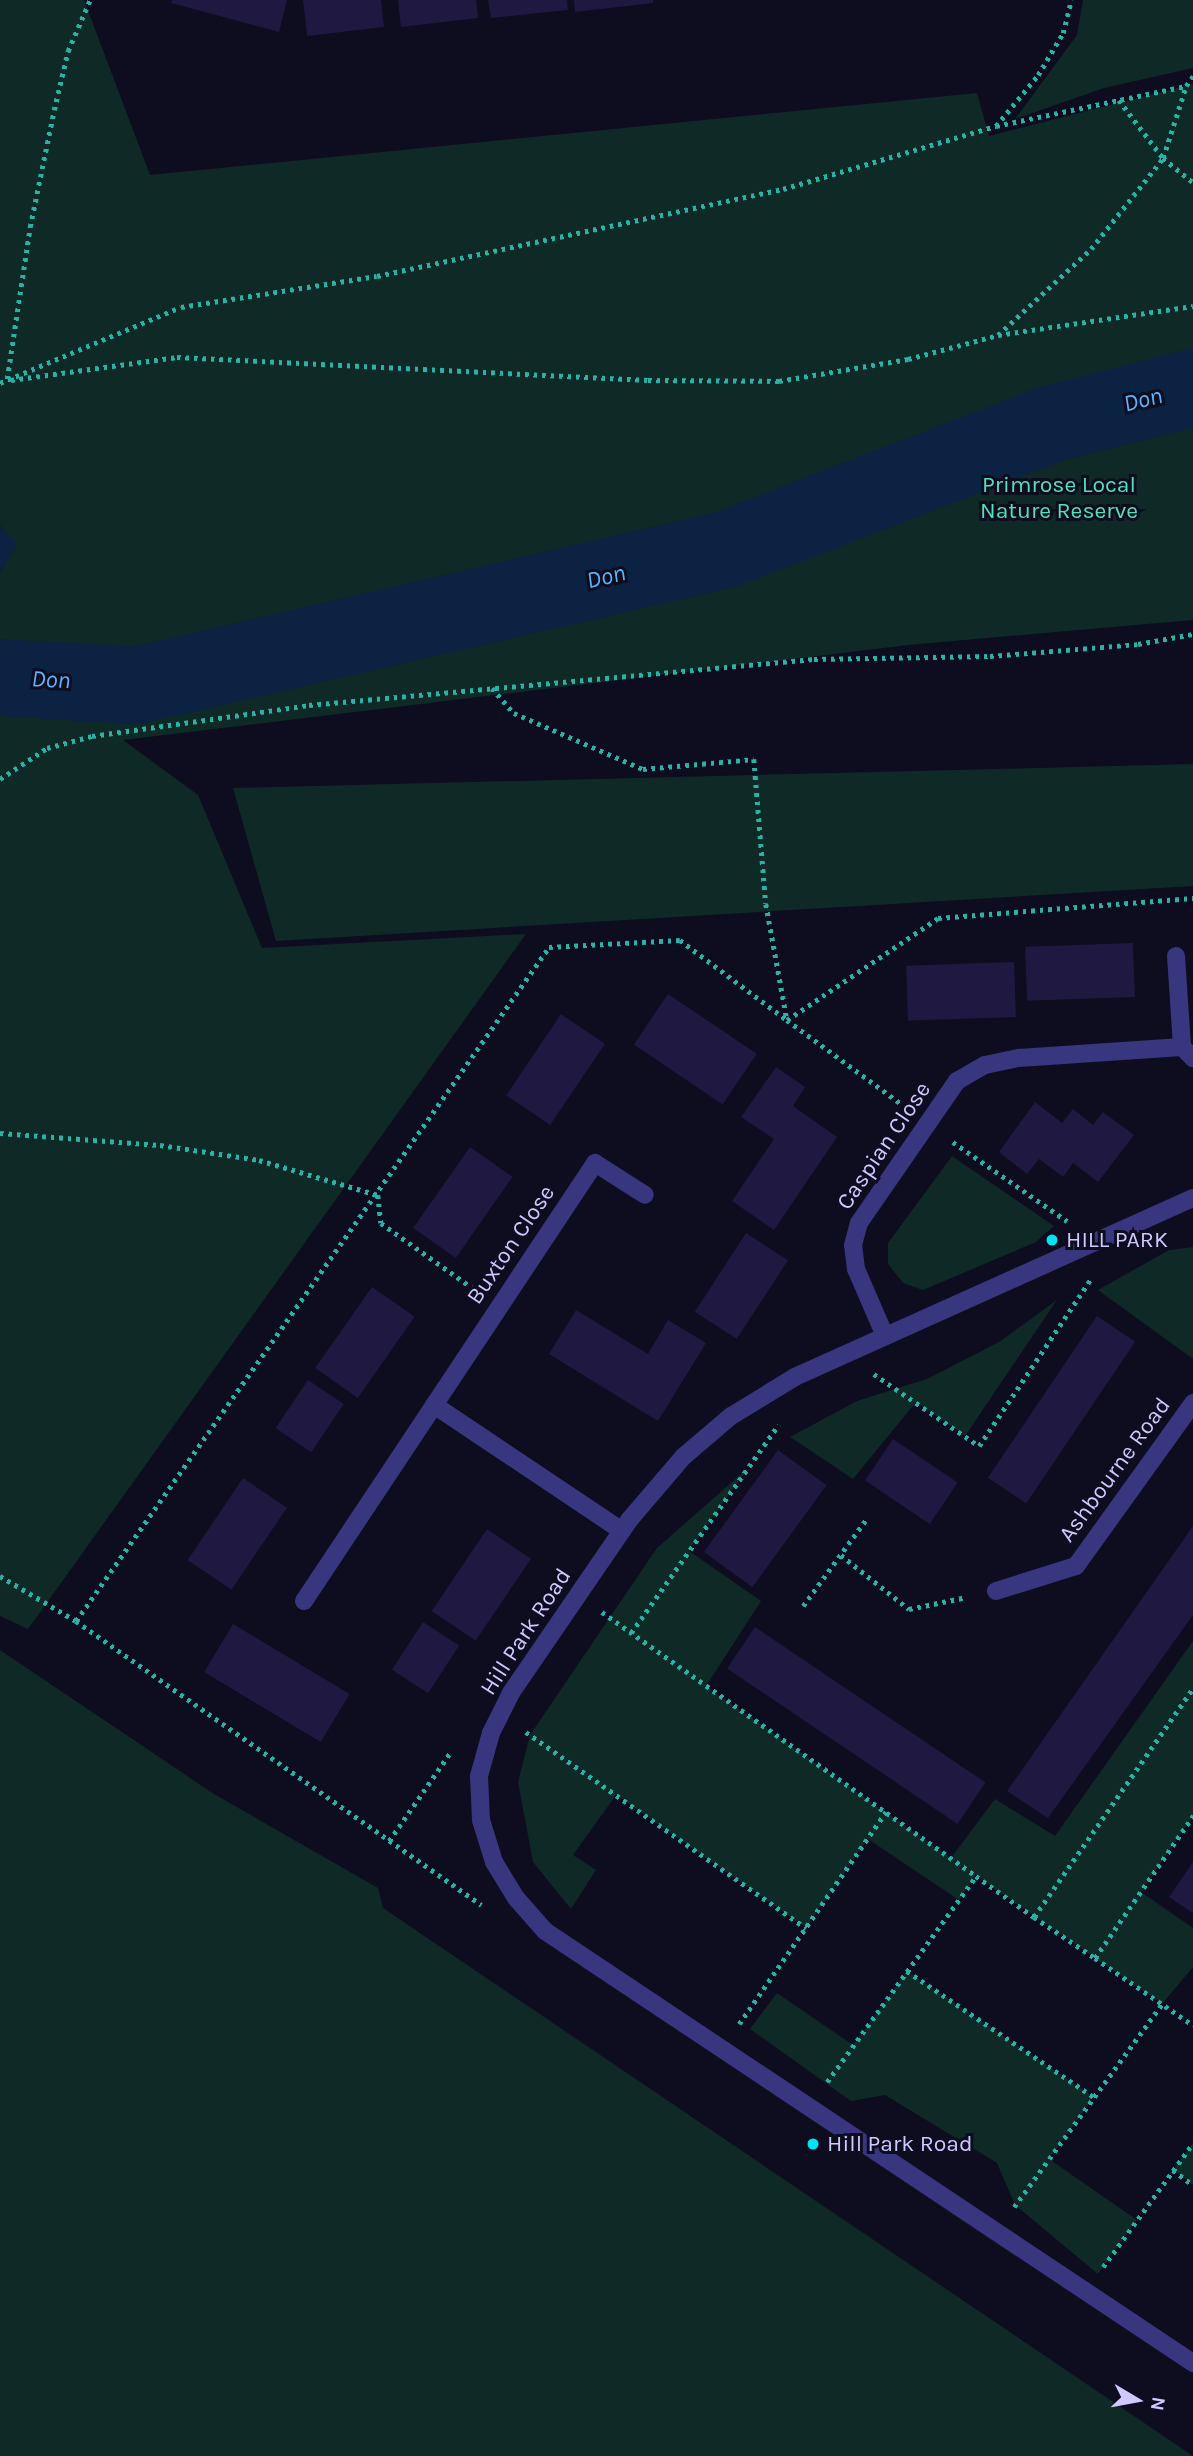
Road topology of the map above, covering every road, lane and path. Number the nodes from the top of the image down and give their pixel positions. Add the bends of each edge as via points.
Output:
1 (90, 0) edge
2 (1071, 0) edge
3 (1193, 76) edge
4 (1186, 86) junction
5 (1118, 100) junction
6 (996, 126) junction
7 (1163, 158) junction
8 (1193, 182) edge
9 (1193, 306) edge
10 (998, 335) junction
11 (6, 380) junction
12 (0, 383) edge
13 (1193, 634) edge
14 (492, 688) junction
15 (0, 779) edge
16 (1193, 898) edge
17 (1176, 956) dead end
18 (787, 1020) junction
19 (1187, 1052) edge
20 (928, 1124) junction
21 (0, 1133) edge
22 (378, 1195) junction
23 (645, 1195) dead end
24 (1193, 1198) edge
25 (1096, 1242) junction
26 (1094, 1275) dead end
27 (500, 1306) junction
28 (885, 1336) junction
29 (846, 1354) junction
30 (1193, 1403) edge
31 (434, 1405) junction
32 (779, 1423) dead end
33 (868, 1517) dead end
34 (622, 1531) junction
35 (841, 1555) junction
36 (0, 1576) edge
37 (996, 1591) joint
38 (579, 1596) junction
39 (304, 1601) dead end
40 (803, 1606) dead end
41 (76, 1622) junction
42 (631, 1633) junction
43 (1193, 1688) edge
44 (500, 1714) junction
45 (457, 1744) dead end
46 (886, 1812) junction
47 (1193, 1816) edge
48 (389, 1841) junction
49 (976, 1876) junction
50 (487, 1909) dead end
51 (1034, 1917) junction
52 (806, 1928) junction
53 (1095, 1958) junction
54 (907, 1971) junction
55 (1162, 2004) junction
56 (1193, 2025) edge
57 (722, 2049) junction
58 (1094, 2097) junction
59 (809, 2107) junction
60 (1193, 2143) edge
61 (1173, 2171) junction
62 (1193, 2185) edge
63 (996, 2232) junction
64 (1085, 2291) junction
65 (1193, 2363) edge

1 - 11 path via 68,51 54,110
2 - 6 path via 1063,33 1051,54
3 - 4 path
4 - 5 path
4 - 7 path
5 - 6 path
5 - 7 path
6 - 11 path via 783,189 377,276 181,307
7 - 8 path
7 - 10 path via 1091,249
9 - 10 path
10 - 11 path via 908,359 779,381 635,379 177,357
11 - 12 path
13 - 14 path via 1138,644 1003,655 814,659
14 - 15 path via 309,705 92,736 47,748
14 - 18 path via 514,713 643,769 754,759 766,904
16 - 18 path via 938,918
17 - 19 street
18 - 20 path
18 - 22 path via 680,940 549,947
19 - 20 street, Caspian Close via 1019,1058 985,1065 957,1081
20 - 25 path
20 - 28 street, Caspian Close via 859,1223 853,1245 856,1269
21 - 22 path via 160,1146 259,1160
22 - 27 path via 381,1223
22 - 41 path
23 - 27 street, Buxton Close via 595,1163
24 - 25 street, Hill Park Road
25 - 28 street, Hill Park Road
26 - 29 path via 979,1446
27 - 31 street, Buxton Close
28 - 29 street, Hill Park Road
29 - 34 street, Hill Park Road via 795,1377 731,1416 683,1457
30 - 37 street, Ashbourne Road via 1076,1566
31 - 34 street
31 - 39 street, Buxton Close
32 - 42 path
33 - 35 path
34 - 38 street, Hill Park Road
35 - 37 path via 909,1609
35 - 40 path
36 - 41 path
38 - 42 path
38 - 44 street, Hill Park Road
41 - 48 path
42 - 46 path
43 - 51 path
44 - 52 path
44 - 57 street, Hill Park Road via 480,1776 481,1820 494,1862 516,1898 544,1931
45 - 48 path
46 - 49 path
46 - 52 path
47 - 53 path
48 - 50 path
49 - 51 path
49 - 54 path
51 - 53 path
52 - 57 path
53 - 55 path
54 - 58 path
54 - 59 path
55 - 56 path
55 - 58 path
57 - 59 street, Hill Park Road
58 - 63 path
59 - 63 street, Hill Park Road
60 - 61 path
61 - 62 path
61 - 64 path
63 - 64 street, Hill Park Road
64 - 65 street, Hill Park Road

